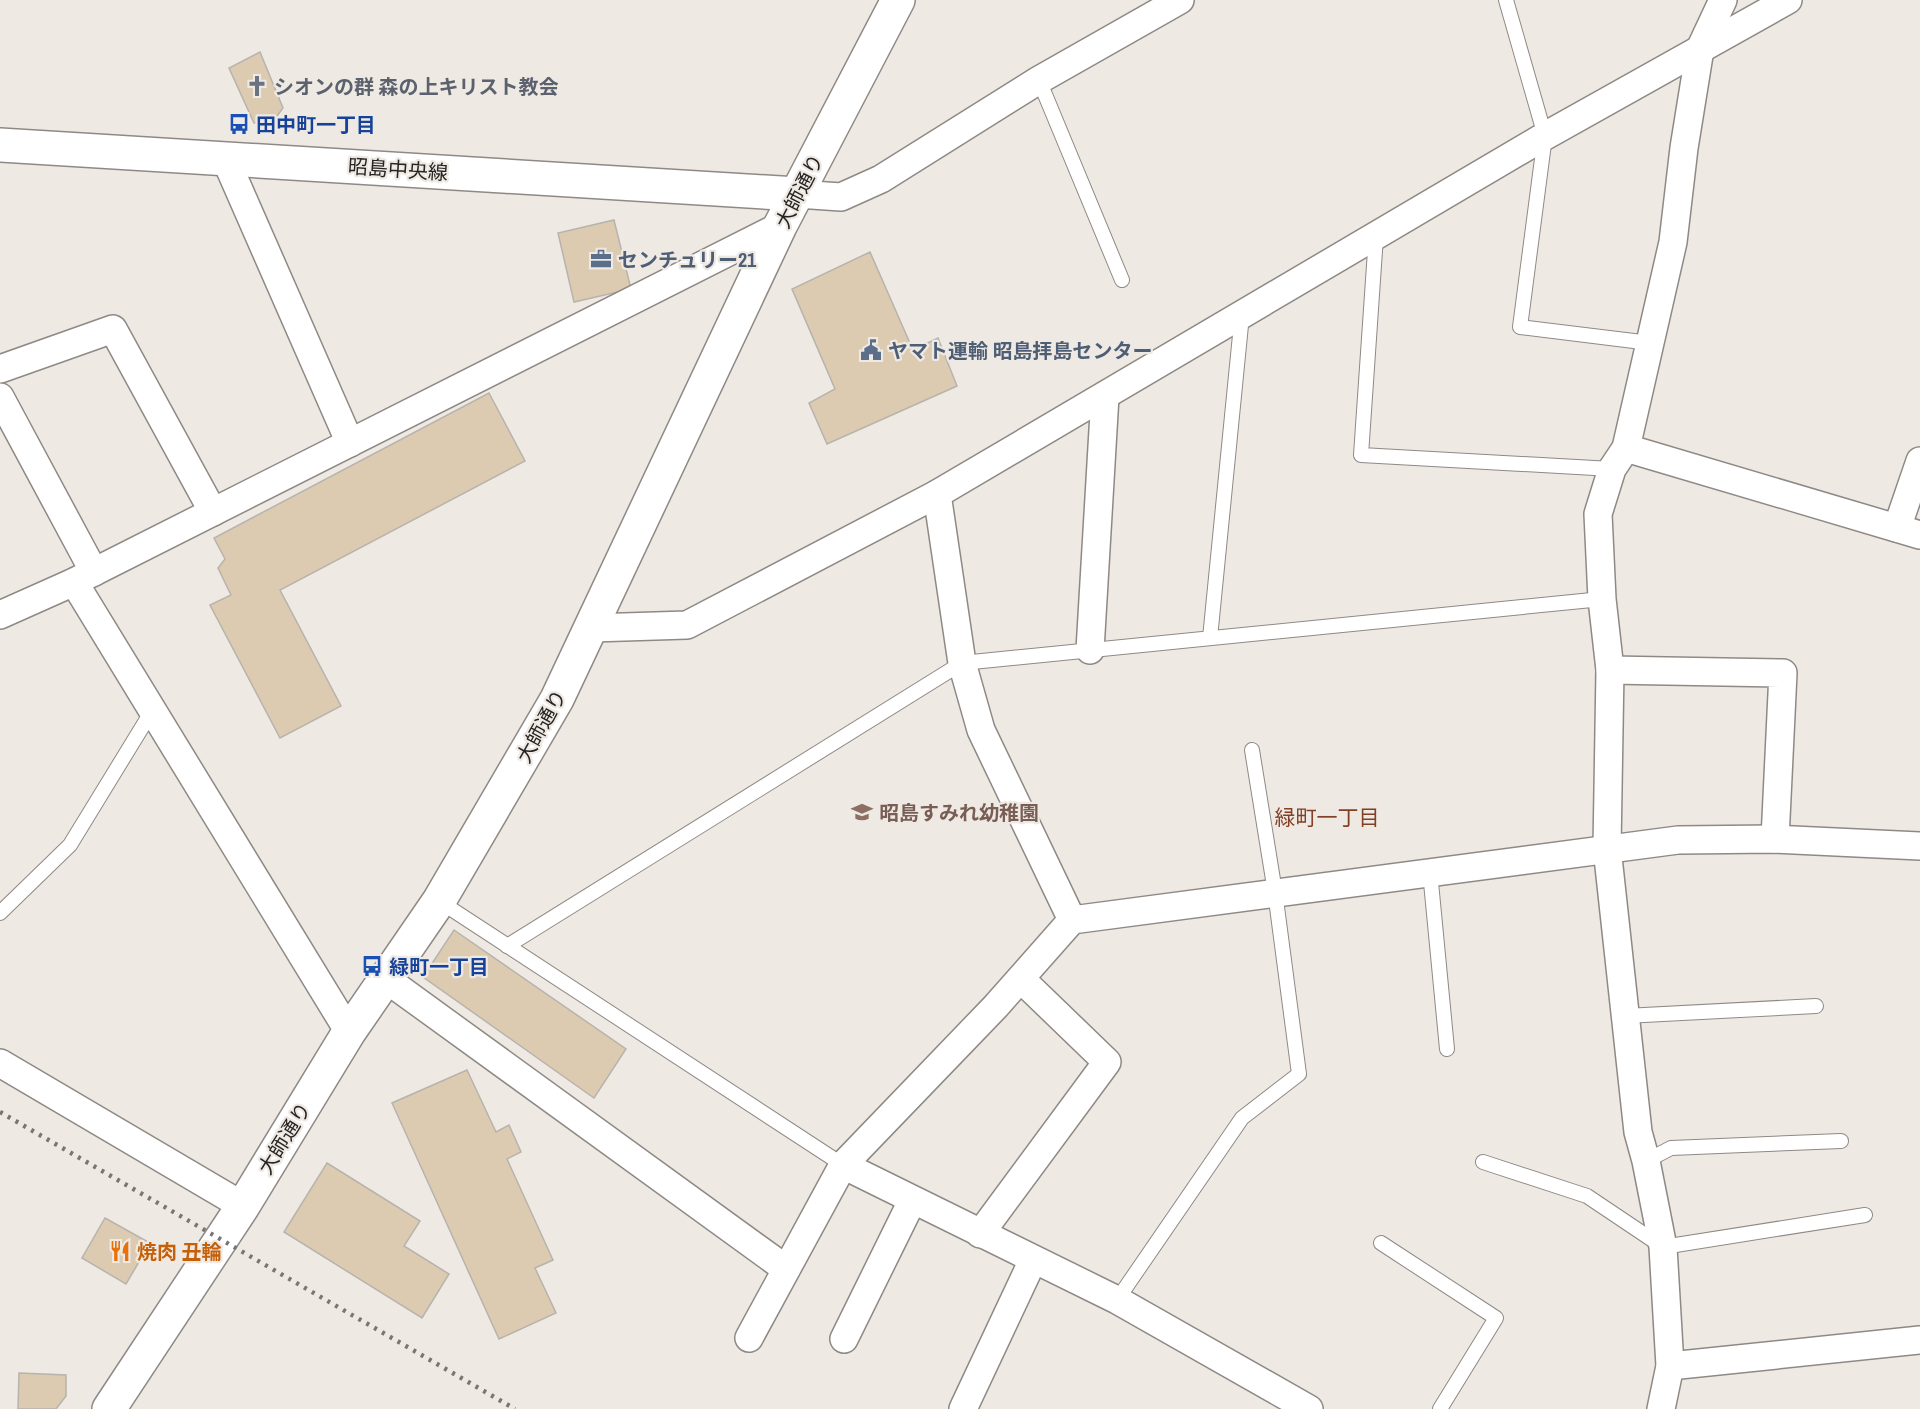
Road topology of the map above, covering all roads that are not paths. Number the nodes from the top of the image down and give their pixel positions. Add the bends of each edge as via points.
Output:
1 (898, 0) edge
2 (1180, 0) edge
3 (1506, 0) edge
4 (1723, 0) edge
5 (1788, 0) edge
6 (1700, 49) junction
7 (1039, 80) junction
8 (1545, 136) junction
9 (0, 145) edge
10 (225, 158) junction
11 (797, 194) junction
12 (780, 226) junction
13 (1376, 236) junction
14 (1122, 280) dead end
15 (1242, 315) junction
16 (1650, 343) junction
17 (0, 369) edge
18 (1105, 396) junction
19 (0, 397) edge
20 (350, 442) junction
21 (1619, 458) junction
22 (1920, 461) edge
23 (937, 494) junction
24 (213, 512) junction
25 (1909, 531) edge
26 (84, 577) junction
27 (1602, 599) junction
28 (0, 615) edge
29 (592, 628) junction
30 (1210, 638) junction
31 (1090, 650) junction
32 (962, 663) junction
33 (1610, 670) junction
34 (152, 711) junction
35 (1252, 750) dead end
36 (1775, 839) junction
37 (1920, 846) edge
38 (1607, 848) junction
39 (1430, 872) junction
40 (1275, 892) junction
41 (439, 901) junction
42 (0, 913) edge
43 (1072, 920) junction
44 (507, 946) junction
45 (386, 979) junction
46 (1021, 979) junction
47 (1816, 1006) dead end
48 (1625, 1016) junction
49 (349, 1032) junction
50 (1447, 1049) dead end
51 (0, 1063) edge
52 (1841, 1141) dead end
53 (1646, 1161) junction
54 (1483, 1162) dead end
55 (843, 1165) junction
56 (912, 1201) junction
57 (243, 1206) junction
58 (1864, 1215) dead end
59 (980, 1234) junction
60 (1381, 1244) dead end
61 (1663, 1247) junction
62 (1033, 1260) junction
63 (786, 1269) junction
64 (1117, 1300) junction
65 (748, 1338) dead end
66 (844, 1339) dead end
67 (1920, 1340) edge
68 (1670, 1366) junction
69 (109, 1409) edge
70 (963, 1409) edge
71 (1309, 1409) edge
72 (1440, 1409) edge
73 (1661, 1409) edge

1 - 11 street, 大師通り
2 - 7 street
3 - 8 lane
4 - 6 street
5 - 6 street
6 - 8 street
6 - 16 street via 1673,242
7 - 11 street via 881,179 841,197
7 - 14 lane
8 - 13 street
8 - 16 lane via 1520,327
9 - 10 street, 昭島中央線
10 - 11 street, 昭島中央線
10 - 20 street
11 - 12 street, 大師通り
12 - 20 street
12 - 29 street, 大師通り
13 - 15 street
13 - 21 lane via 1361,455
15 - 18 street
15 - 30 lane
16 - 21 street
17 - 24 street via 113,328
18 - 23 street
18 - 31 street
19 - 26 street
20 - 24 street
21 - 25 street
21 - 27 street via 1598,514
22 - 25 street
23 - 29 street via 687,625
23 - 32 street
24 - 26 street
26 - 28 street
26 - 34 street
27 - 30 lane
27 - 33 street
29 - 41 street, 大師通り via 557,699
30 - 31 lane
31 - 32 lane
32 - 43 street via 981,730
32 - 44 lane
33 - 36 street via 1783,673
33 - 38 street
34 - 42 lane via 70,845
34 - 49 street
35 - 40 lane
36 - 37 street
36 - 38 street via 1678,840
38 - 39 street
38 - 48 street
39 - 40 street
39 - 50 lane
40 - 43 street
40 - 64 lane via 1299,1074 1242,1118
41 - 44 lane
41 - 45 street, 大師通り
43 - 46 street
44 - 55 lane
45 - 49 street, 大師通り
45 - 63 street
46 - 55 street
46 - 59 street via 1107,1062
47 - 48 lane
48 - 53 street via 1638,1132
49 - 57 street, 大師通り
51 - 57 street
52 - 53 lane via 1671,1148
53 - 61 street
54 - 61 lane via 1587,1196
55 - 56 street
55 - 63 street
56 - 59 street
56 - 66 street
57 - 69 street, 大師通り
58 - 61 lane
59 - 62 street
60 - 72 lane via 1496,1318
61 - 68 street
62 - 64 street
62 - 70 street
63 - 65 street
64 - 71 street
67 - 68 street
68 - 73 street

